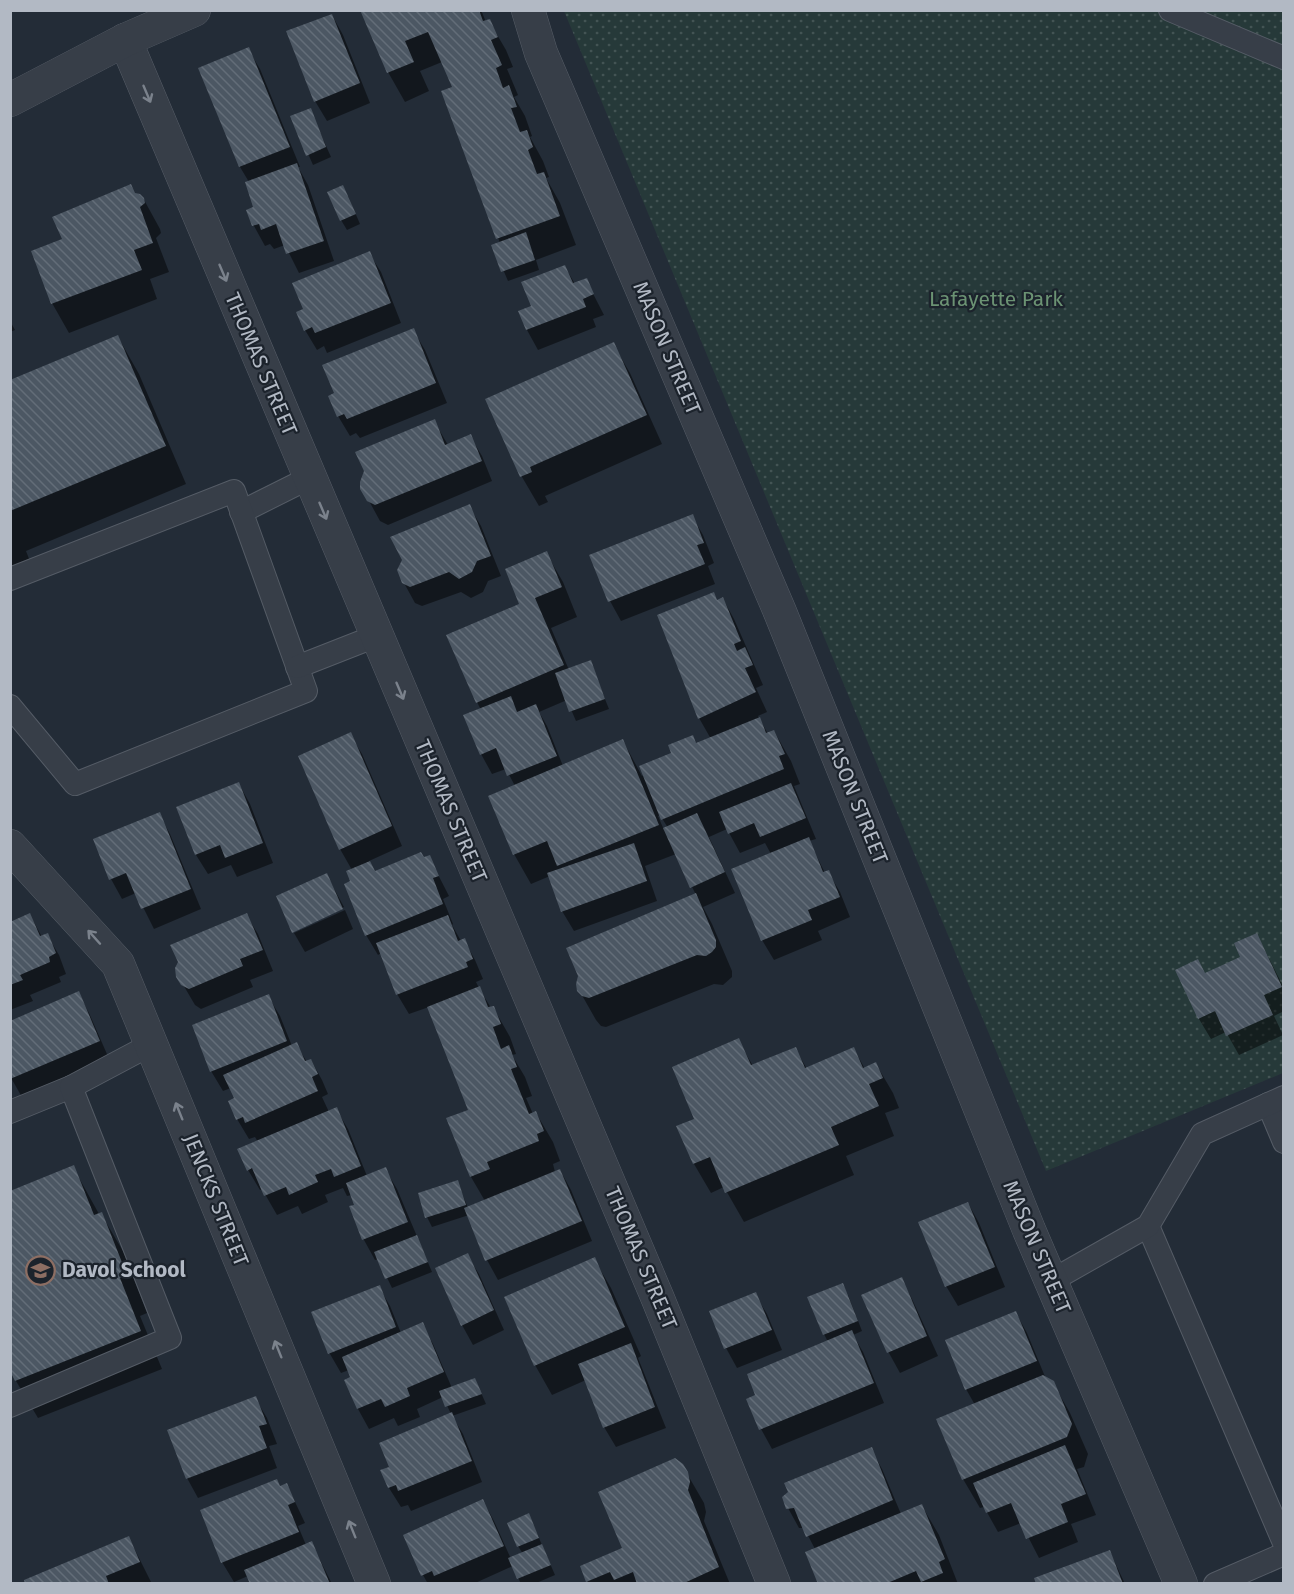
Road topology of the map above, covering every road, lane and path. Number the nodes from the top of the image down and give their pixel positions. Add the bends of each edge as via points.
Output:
1 (195, 10) edge
2 (528, 10) edge
3 (1170, 10) edge
4 (124, 40) junction
5 (1284, 58) edge
6 (10, 100) edge
7 (309, 478) junction
8 (241, 512) junction
9 (10, 579) edge
10 (376, 636) junction
11 (297, 667) junction
12 (10, 706) edge
13 (10, 846) edge
14 (152, 1044) junction
15 (71, 1087) junction
16 (1276, 1100) edge
17 (10, 1112) edge
18 (1284, 1142) edge
19 (1148, 1227) junction
20 (1051, 1281) junction
21 (10, 1406) edge
22 (1284, 1543) edge
23 (1284, 1554) edge
24 (374, 1584) edge
25 (774, 1584) edge
26 (1181, 1584) edge
27 (1215, 1584) edge

1 - 4 street
2 - 20 street, MASON STREET via 541,53 780,612
3 - 5 lane
4 - 6 street
4 -> 7 street, THOMAS STREET
7 - 8 lane
7 -> 10 street, THOMAS STREET
8 - 9 lane via 234,491
8 - 11 lane
10 - 11 lane
10 -> 25 street, THOMAS STREET via 654,1288
11 - 12 lane via 306,691 75,784
14 -> 13 street, JENCKS STREET via 118,964
14 - 15 lane
24 -> 14 street, JENCKS STREET
15 - 17 lane
15 - 21 lane via 171,1338
16 - 18 lane
16 - 19 lane via 1202,1134
19 - 20 lane
19 - 22 lane
20 - 26 street, MASON STREET
23 - 27 lane

